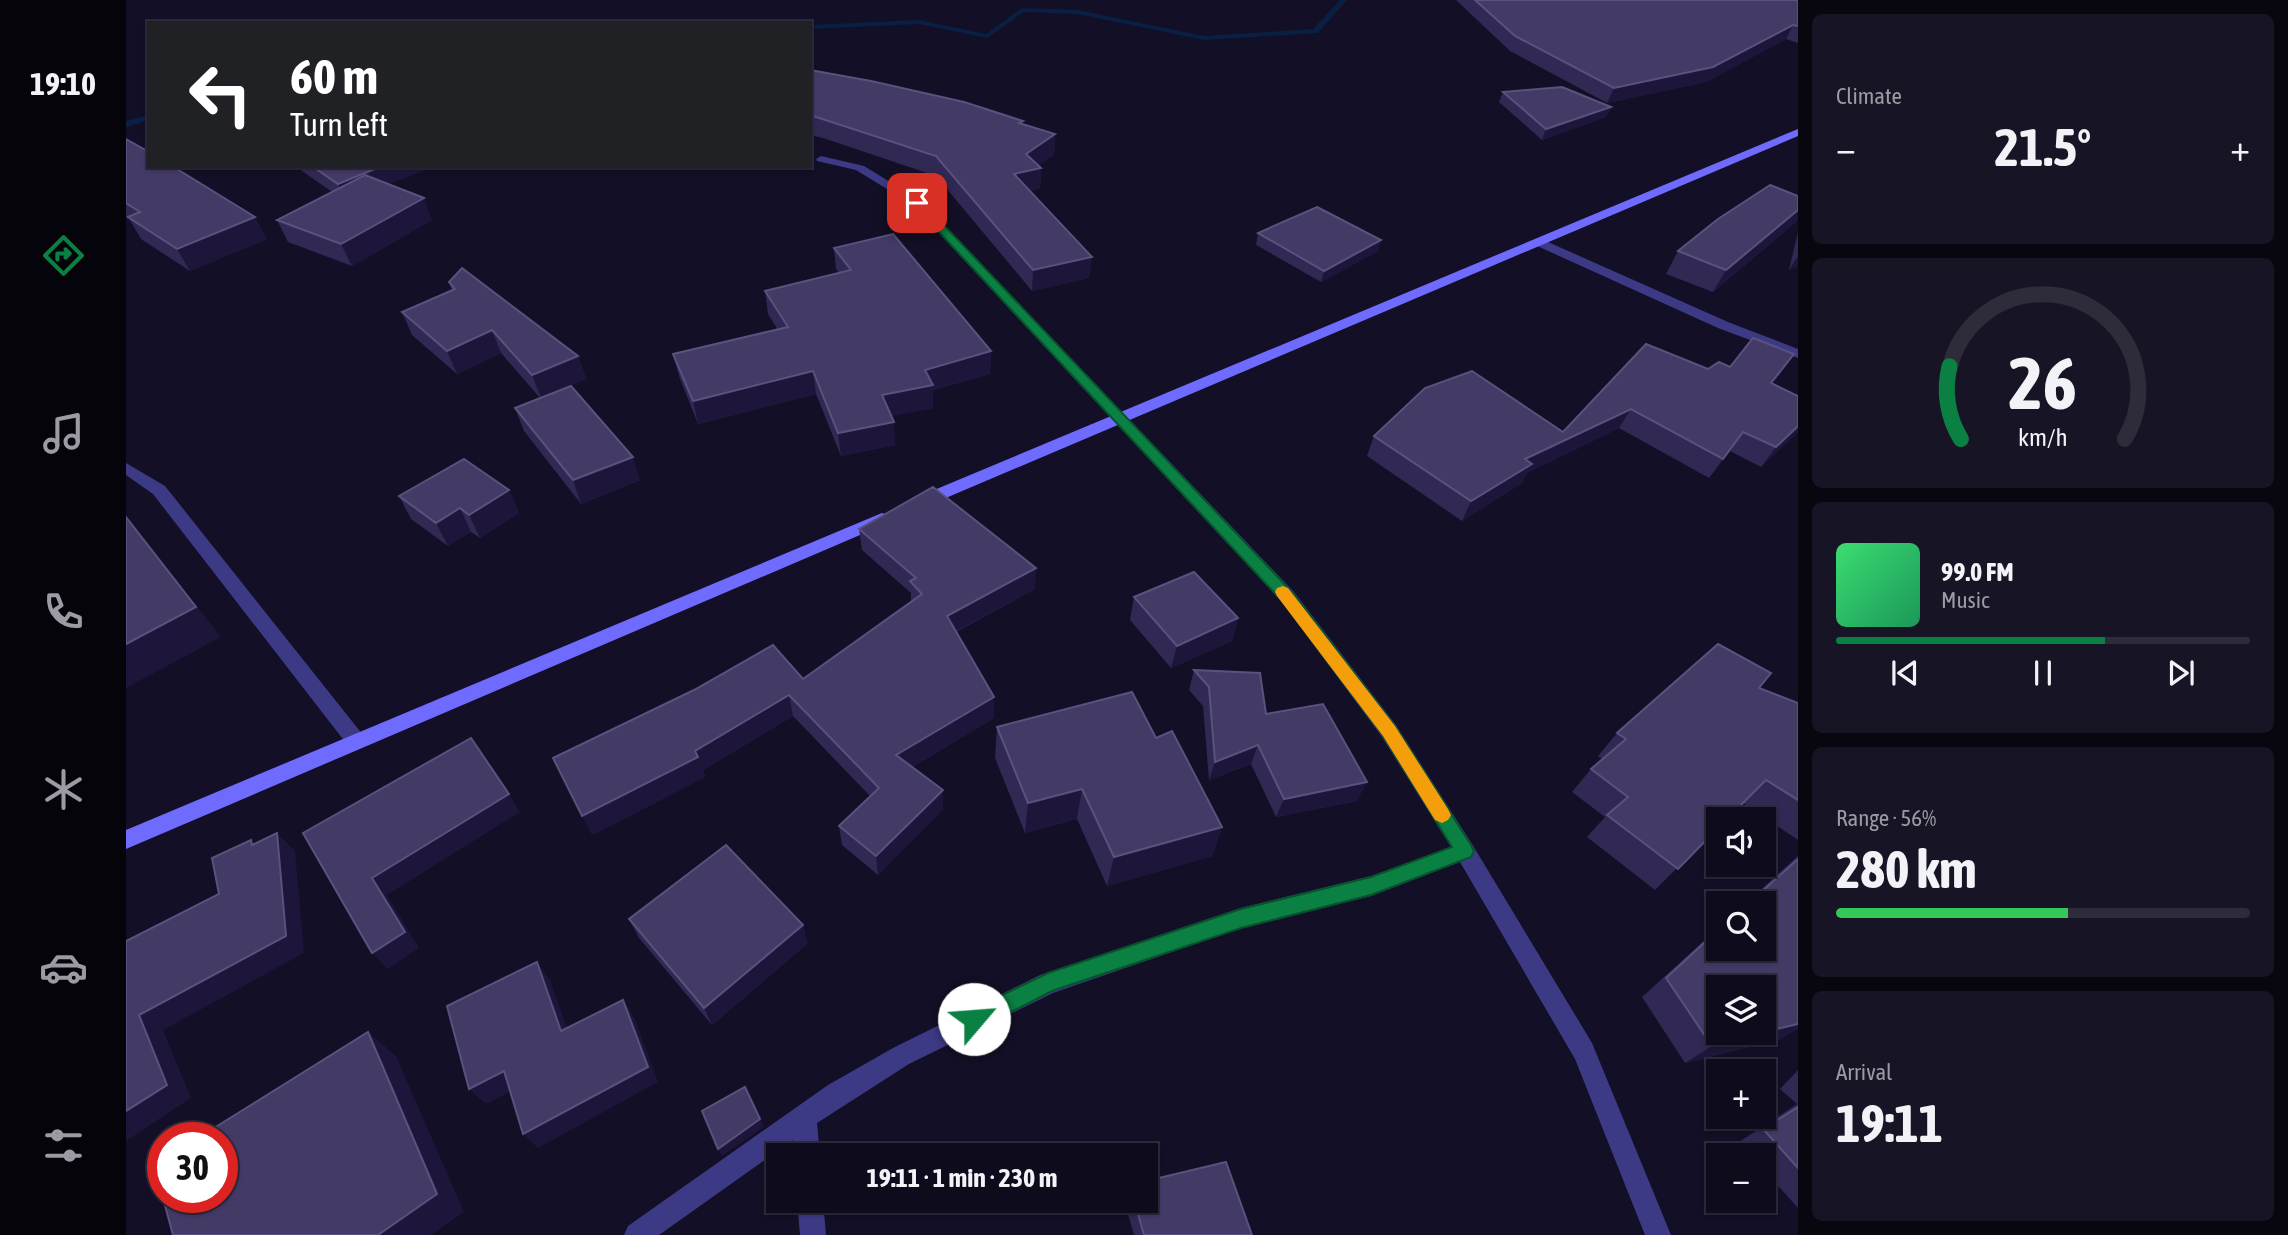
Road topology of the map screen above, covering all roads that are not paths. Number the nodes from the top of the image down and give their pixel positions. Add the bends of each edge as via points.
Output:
1 (1798, 132) edge
2 (821, 159) dead end
3 (1539, 242) junction
4 (1798, 354) edge
5 (1118, 419) junction
6 (126, 468) edge
7 (356, 741) junction
8 (126, 840) edge
9 (1465, 851) junction
10 (804, 1119) junction
11 (806, 1143) edge
12 (811, 1213) edge
13 (637, 1235) edge
14 (813, 1235) edge
15 (1658, 1235) edge

1 - 3 main road
2 - 5 street via 860,168 917,203
3 - 4 street
3 - 5 main road
5 - 7 main road
5 - 9 street via 1288,597 1389,731
6 - 7 street via 159,490
7 - 8 main road
9 - 10 street via 1371,886 1241,918 1048,983 901,1056
9 - 15 street via 1584,1051
10 - 11 street
10 - 13 street
12 - 14 street

